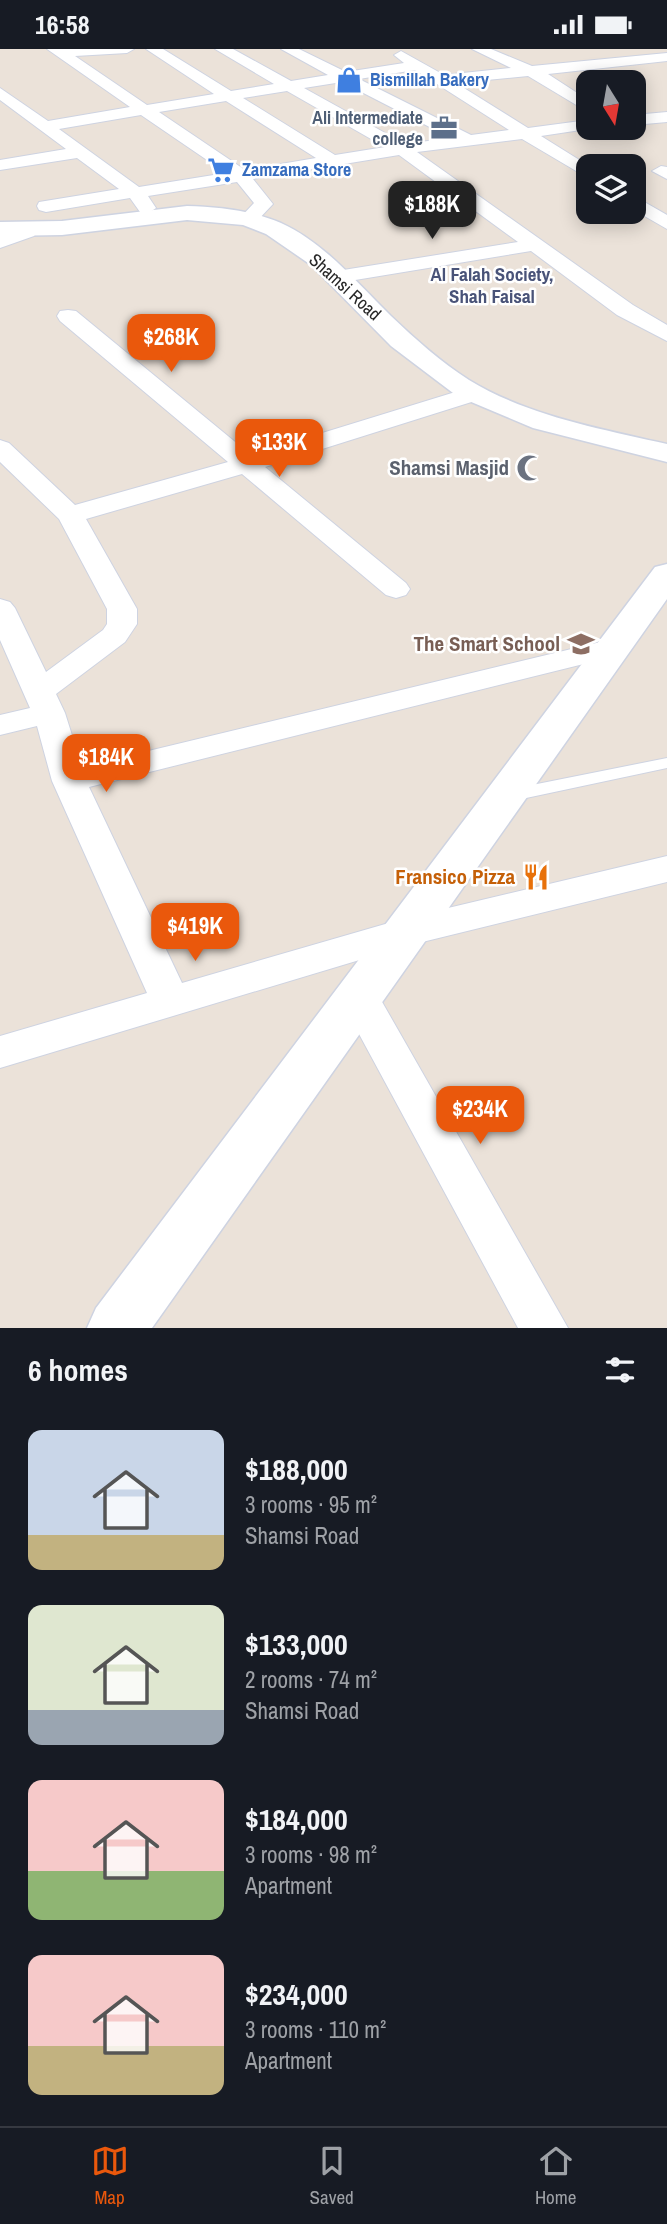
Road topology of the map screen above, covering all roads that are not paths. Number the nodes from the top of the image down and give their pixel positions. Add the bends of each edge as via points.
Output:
1 (117, 49) edge
2 (127, 49) edge
3 (153, 49) edge
4 (222, 49) edge
5 (288, 49) edge
6 (390, 49) edge
7 (479, 49) edge
8 (565, 49) edge
9 (57, 51) edge
10 (664, 55) edge
11 (594, 64) junction
12 (418, 65) junction
13 (526, 71) junction
14 (346, 78) junction
15 (443, 80) junction
16 (290, 87) junction
17 (0, 93) edge
18 (230, 96) junction
19 (576, 99) edge
20 (146, 110) junction
21 (667, 117) edge
22 (646, 119) edge
23 (46, 125) junction
24 (576, 126) edge
25 (523, 132) junction
26 (468, 140) junction
27 (401, 149) junction
28 (80, 152) junction
29 (333, 161) junction
30 (576, 165) edge
31 (0, 166) edge
32 (110, 174) junction
33 (241, 175) junction
34 (85, 178) dead end
35 (134, 192) junction
36 (46, 206) dead end
37 (646, 210) edge
38 (154, 216) junction
39 (248, 219) junction
40 (667, 223) edge
41 (0, 229) edge
42 (27, 232) junction
43 (0, 241) edge
44 (534, 245) junction
45 (337, 277) junction
46 (68, 316) dead end
47 (667, 334) edge
48 (473, 394) junction
49 (0, 448) edge
50 (667, 453) edge
51 (246, 465) junction
52 (70, 515) junction
53 (667, 574) edge
54 (396, 589) dead end
55 (0, 608) edge
56 (613, 648) junction
57 (44, 703) junction
58 (0, 725) edge
59 (667, 764) edge
60 (69, 781) junction
61 (504, 797) junction
62 (667, 869) edge
63 (407, 932) junction
64 (359, 997) junction
65 (171, 1001) junction
66 (0, 1052) edge
67 (123, 1325) edge
68 (544, 1328) edge

1 - 2 street
1 - 9 street
3 - 18 street
4 - 16 street
5 - 14 street
6 - 12 street
7 - 13 street
8 - 11 street
9 - 20 street
10 - 11 street
11 - 13 street
12 - 14 street
12 - 15 street
13 - 15 street
13 - 19 street
14 - 16 street
14 - 26 street
15 - 25 street
16 - 18 street
16 - 27 street
17 - 23 street
18 - 20 street
18 - 29 street
20 - 23 street
20 - 33 street
21 - 22 street
23 - 28 street
24 - 25 street
25 - 26 street
25 - 30 street
26 - 27 street
27 - 29 street
27 - 44 street
28 - 31 street
28 - 32 street
29 - 33 street
32 - 34 street
32 - 35 street
33 - 35 street
33 - 39 street via 264,204
35 - 36 street
35 - 38 street
37 - 40 street
38 - 39 street, Shamsi Road via 210,213
38 - 42 street, Shamsi Road
39 - 45 street, Shamsi Road via 283,232
41 - 42 street, Shamsi Road
42 - 43 street
44 - 45 street
44 - 47 street
45 - 48 street, Shamsi Road via 418,355
46 - 51 street
48 - 50 street, Shamsi Road via 597,437
48 - 51 street
49 - 52 street
51 - 52 street
51 - 54 street
52 - 57 street via 122,609 122,624
53 - 56 street
55 - 57 street
56 - 60 street
56 - 61 street
57 - 58 street
57 - 60 street
59 - 61 lane
60 - 65 street
61 - 63 street
62 - 63 street
63 - 64 street
63 - 65 street
64 - 67 street
64 - 68 street
65 - 66 street

